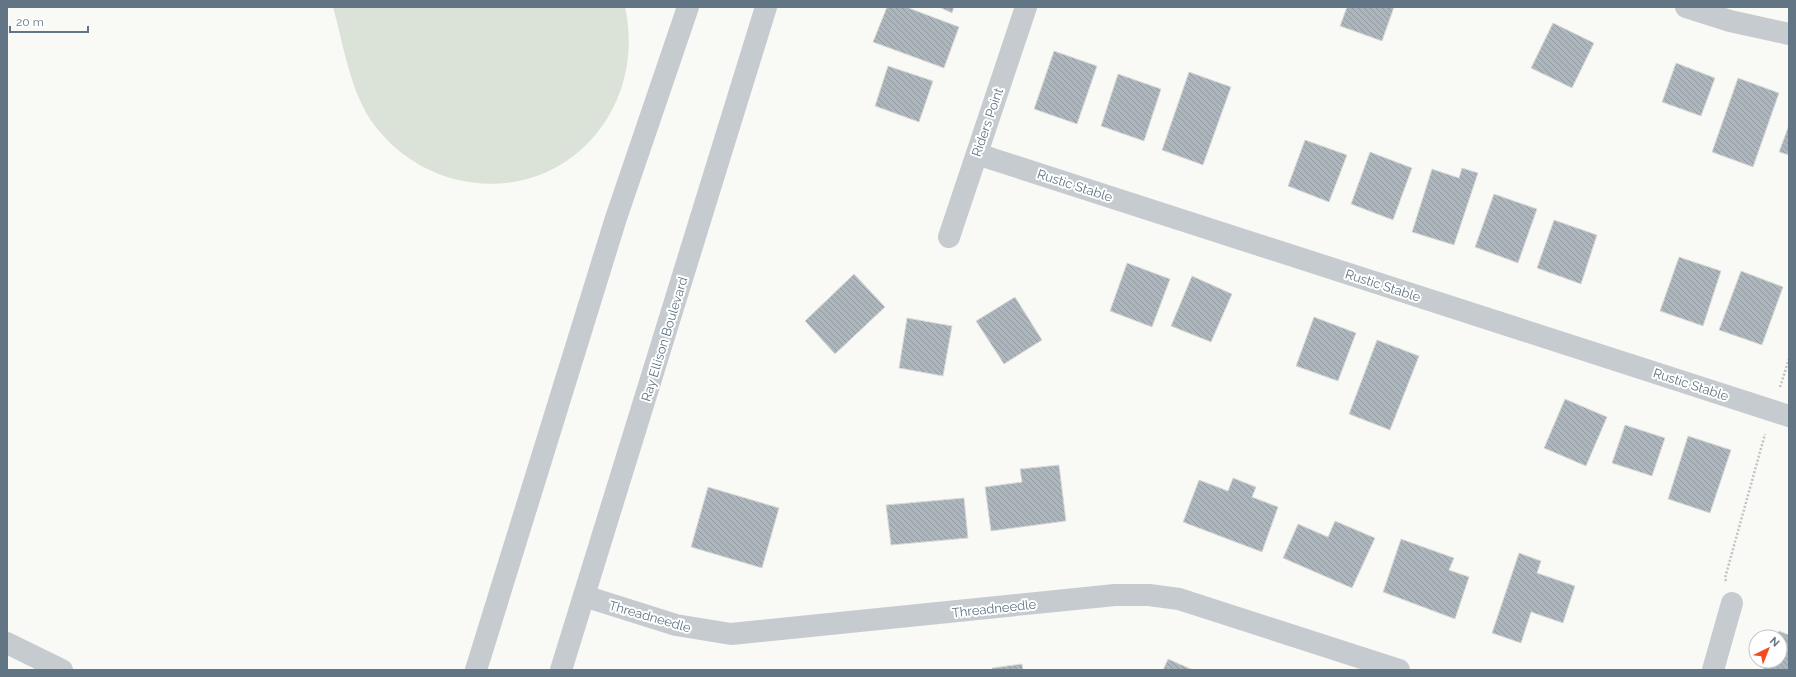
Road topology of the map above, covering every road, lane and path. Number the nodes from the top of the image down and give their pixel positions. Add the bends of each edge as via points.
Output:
1 (688, 7) edge
2 (766, 7) edge
3 (1026, 7) edge
4 (1686, 7) edge
5 (1789, 34) edge
6 (977, 154) junction
7 (949, 237) dead end
8 (1789, 359) edge
9 (1780, 413) edge
10 (584, 596) junction
11 (1732, 603) joint
12 (7, 643) edge
13 (62, 670) edge
14 (476, 670) edge
15 (560, 670) edge
16 (1399, 670) edge
17 (1713, 670) edge

1 - 14 street via 616,218
2 - 10 street, Ray Ellison Boulevard
3 - 6 street, Riders Point
4 - 5 street via 1730,21
6 - 7 street, Riders Point
6 - 9 street, Rustic Stable
8 - 9 path
9 - 11 path via 1725,578
10 - 15 street, Ray Ellison Boulevard
10 - 16 street, Threadneedle via 676,625 731,634 1115,595 1149,595 1179,599
11 - 17 street
12 - 13 street

